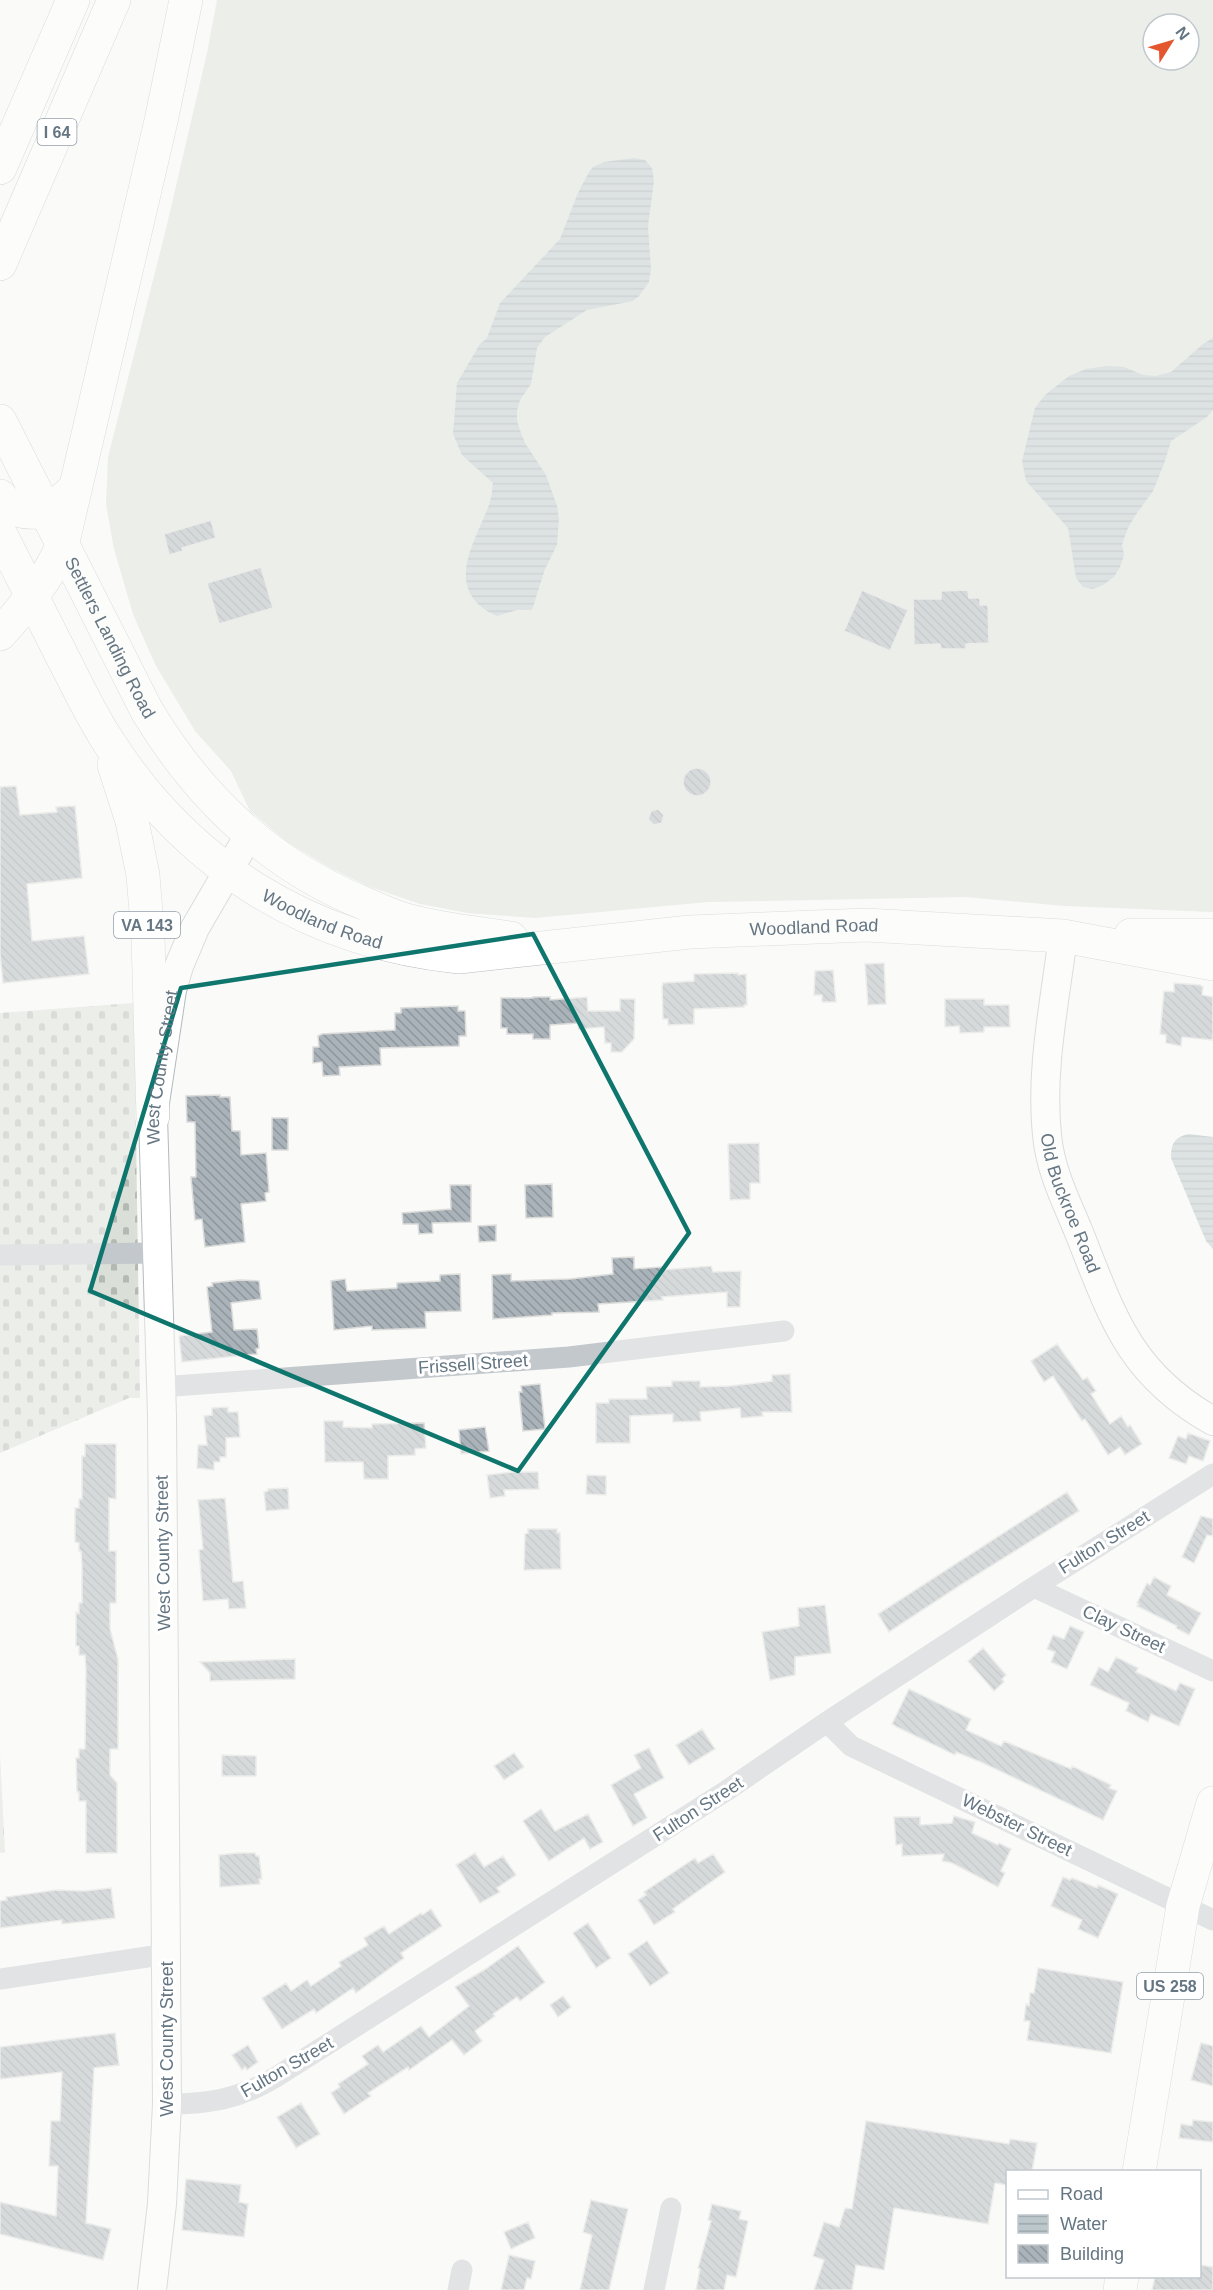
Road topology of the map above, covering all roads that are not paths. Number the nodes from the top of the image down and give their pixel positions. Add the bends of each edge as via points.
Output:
1 (72, 0) edge
2 (114, 0) edge
3 (186, 0) edge
4 (0, 168) edge
5 (0, 264) edge
6 (0, 421) edge
7 (75, 488) junction
8 (0, 496) edge
9 (45, 510) junction
10 (0, 533) edge
11 (62, 546) junction
12 (32, 598) junction
13 (0, 634) edge
14 (107, 740) junction
15 (249, 835) junction
16 (227, 872) junction
17 (1213, 935) edge
18 (1063, 936) junction
19 (567, 945) junction
20 (1213, 964) edge
21 (153, 1116) junction
22 (156, 1253) junction
23 (0, 1254) edge
24 (784, 1331) dead end
25 (161, 1387) junction
26 (1213, 1421) edge
27 (1213, 1474) edge
28 (1034, 1587) junction
29 (1213, 1671) edge
30 (827, 1722) junction
31 (1213, 1803) edge
32 (1183, 1906) junction
33 (1213, 1920) edge
34 (167, 1954) junction
35 (0, 1979) edge
36 (167, 2104) junction
37 (1139, 2170) edge
38 (671, 2208) dead end
39 (152, 2290) edge
40 (654, 2290) edge

1 - 4 main road, I 64
2 - 5 main road, I 64
3 - 7 main road
6 - 9 main road, Settlers Landing Road
7 - 9 main road via 62,502
7 - 11 main road
8 - 9 main road via 17,510
9 - 11 main road, Settlers Landing Road
10 - 12 main road, VA 143
11 - 12 main road
11 - 15 main road, Settlers Landing Road via 165,741 209,797
12 - 13 main road
12 - 14 main road, VA 143
14 - 16 main road via 159,808
14 - 21 main road, VA 143 via 132,821 143,875
15 - 16 main road, West County Street / VA 143
15 - 19 main road, Woodland Road via 315,881 400,919 462,932
16 - 19 main road, Woodland Road via 321,924 415,952 459,957
16 - 21 main road, West County Street / VA 143 via 195,928 172,990
17 - 18 main road, Woodland Road
18 - 19 main road, Woodland Road via 866,925 690,932
18 - 20 main road, Woodland Road
18 - 26 main road, Old Buckroe Road via 1046,1080 1047,1136 1053,1166 1110,1308 1133,1353 1173,1395
21 - 22 main road, West County Street / VA 143
22 - 23 street
22 - 25 main road, West County Street / VA 143
24 - 25 street, Frissell Street via 569,1357
25 - 34 main road, West County Street / VA 143
27 - 28 street, Fulton Street
28 - 29 street, Clay Street
28 - 30 street, Fulton Street
30 - 32 street, Webster Street via 851,1746
30 - 36 street, Fulton Street via 726,1791 268,2082 225,2100
31 - 32 main road, US 258
32 - 33 street, Webster Street
32 - 37 main road, US 258
34 - 35 street
34 - 36 main road, West County Street / VA 143
36 - 39 main road, West County Street / VA 143 via 162,2204
38 - 40 street

